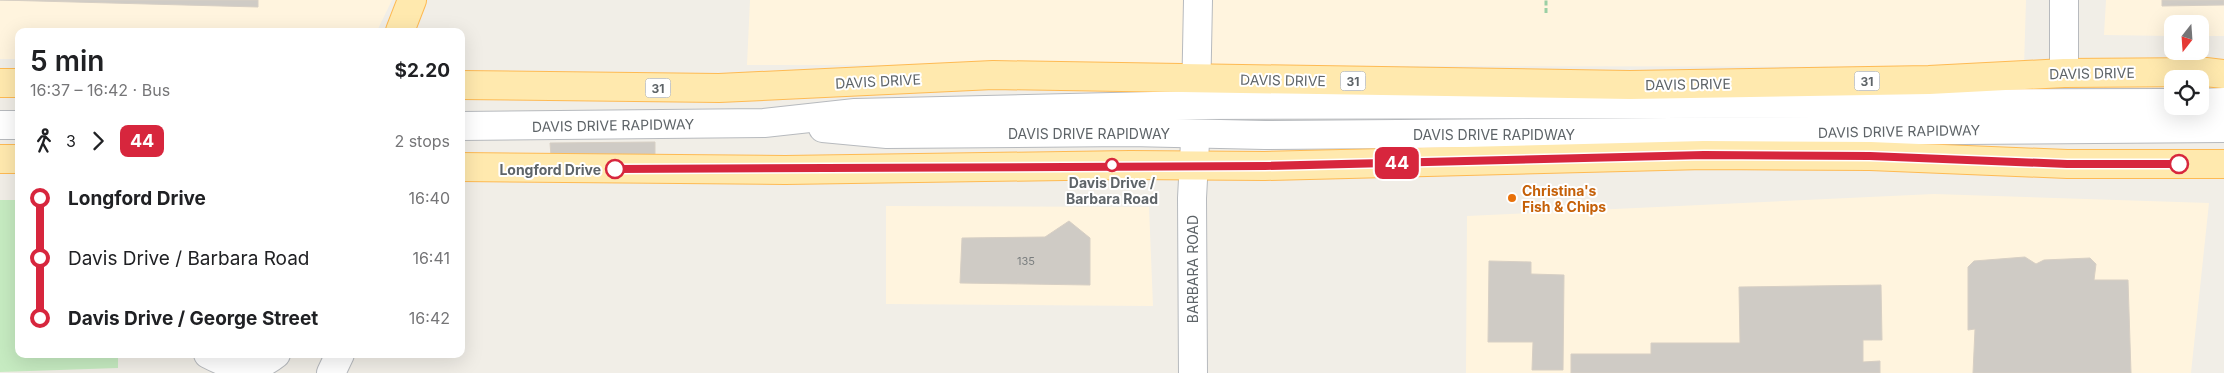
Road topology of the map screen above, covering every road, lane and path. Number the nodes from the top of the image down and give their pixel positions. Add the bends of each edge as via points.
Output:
1 (412, 0) edge
2 (1198, 0) edge
3 (1546, 0) edge
4 (2064, 0) edge
5 (1546, 13) dead end
6 (401, 28) edge
7 (2064, 73) junction
8 (2224, 74) edge
9 (0, 83) edge
10 (15, 83) edge
11 (465, 86) edge
12 (1197, 92) junction
13 (2224, 102) edge
14 (2164, 103) edge
15 (2209, 103) edge
16 (764, 123) junction
17 (0, 125) edge
18 (15, 125) edge
19 (465, 126) edge
20 (2224, 128) edge
21 (1195, 133) junction
22 (0, 159) edge
23 (15, 159) edge
24 (2224, 164) edge
25 (1194, 165) junction
26 (465, 167) edge
27 (217, 358) edge
28 (272, 358) edge
29 (338, 358) edge
30 (331, 373) edge
31 (1193, 373) edge

1 - 6 main road
2 - 12 street, BARBARA ROAD
3 - 5 path
4 - 7 street
7 - 8 main road, DAVIS DRIVE / 31
7 - 12 main road, DAVIS DRIVE / 31 via 1929,80
9 - 10 main road
11 - 12 main road, DAVIS DRIVE / 31 via 719,88 993,75
12 - 14 street, DAVIS DRIVE RAPIDWAY
12 - 16 street, DAVIS DRIVE RAPIDWAY via 855,112
12 - 21 street, BARBARA ROAD
13 - 15 street
16 - 19 street, DAVIS DRIVE RAPIDWAY
16 - 21 street, DAVIS DRIVE RAPIDWAY via 887,134
17 - 18 street
20 - 21 street, DAVIS DRIVE RAPIDWAY via 1730,133
21 - 25 street, BARBARA ROAD
22 - 23 main road
24 - 25 main road via 2067,164 1870,156 1704,155 1274,166
25 - 26 main road via 785,170
25 - 31 street, BARBARA ROAD
27 - 28 street via 248,372 262,370
29 - 30 street

